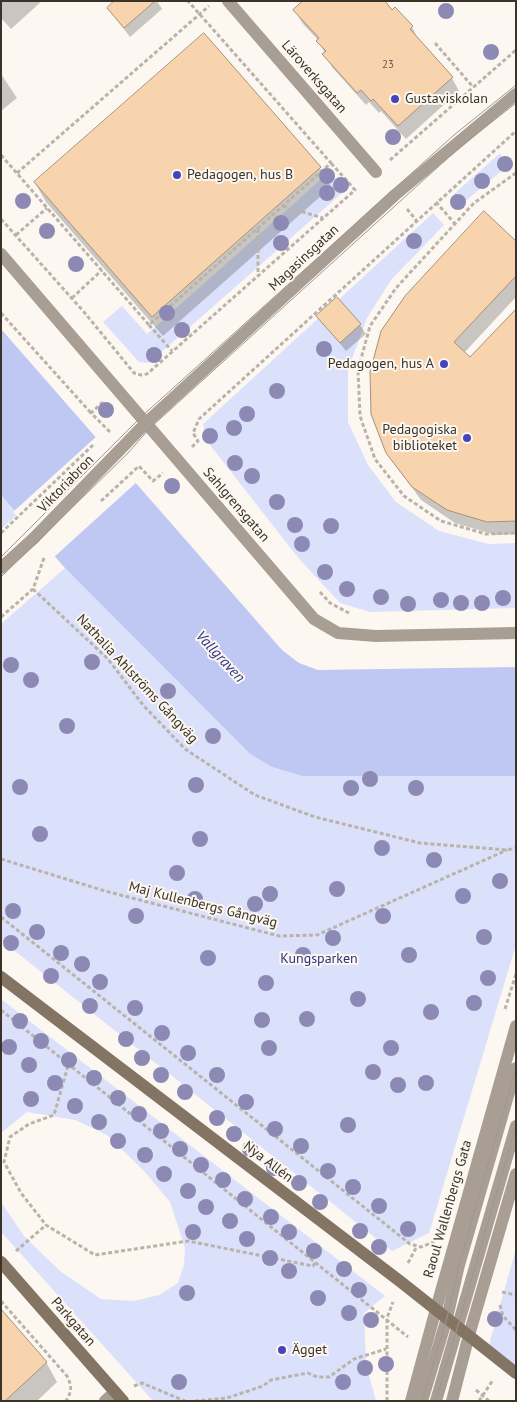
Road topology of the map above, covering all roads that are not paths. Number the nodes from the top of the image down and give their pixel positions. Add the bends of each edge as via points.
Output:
1 (228, 1) edge
2 (516, 94) edge
3 (376, 172) road end
4 (1, 254) edge
5 (146, 423) junction
6 (119, 451) joint
7 (1, 568) edge
8 (516, 633) edge
9 (1, 977) edge
10 (516, 1026) edge
11 (516, 1068) edge
12 (516, 1126) edge
13 (516, 1174) edge
14 (2, 1263) edge
15 (436, 1309) junction
16 (447, 1318) junction
17 (458, 1326) junction
18 (469, 1336) junction
19 (516, 1373) edge
20 (114, 1398) edge
21 (411, 1401) edge
22 (422, 1401) edge
23 (436, 1401) edge
24 (452, 1401) edge

1 - 3 street, Läroverksgatan
2 - 5 street, Magasinsgatan via 395,195
4 - 5 street, Sahlgrensgatan
5 - 6 street, Magasinsgatan
5 - 8 street, Sahlgrensgatan via 314,619 338,633 376,636
6 - 7 street, Viktoriabron
9 - 15 main road, Nya Allén
10 - 15 street, Raoul Wallenbergs Gata
11 - 16 street via 459,1265
12 - 17 street
13 - 18 street
14 - 20 main road, Parkgatan
15 - 16 main road, Nya Allén
15 - 21 street, Raoul Wallenbergs Gata
16 - 17 main road, Nya Allén
16 - 22 street
17 - 18 main road, Nya Allén
17 - 23 street
18 - 19 main road, Nya Allén
18 - 24 street

